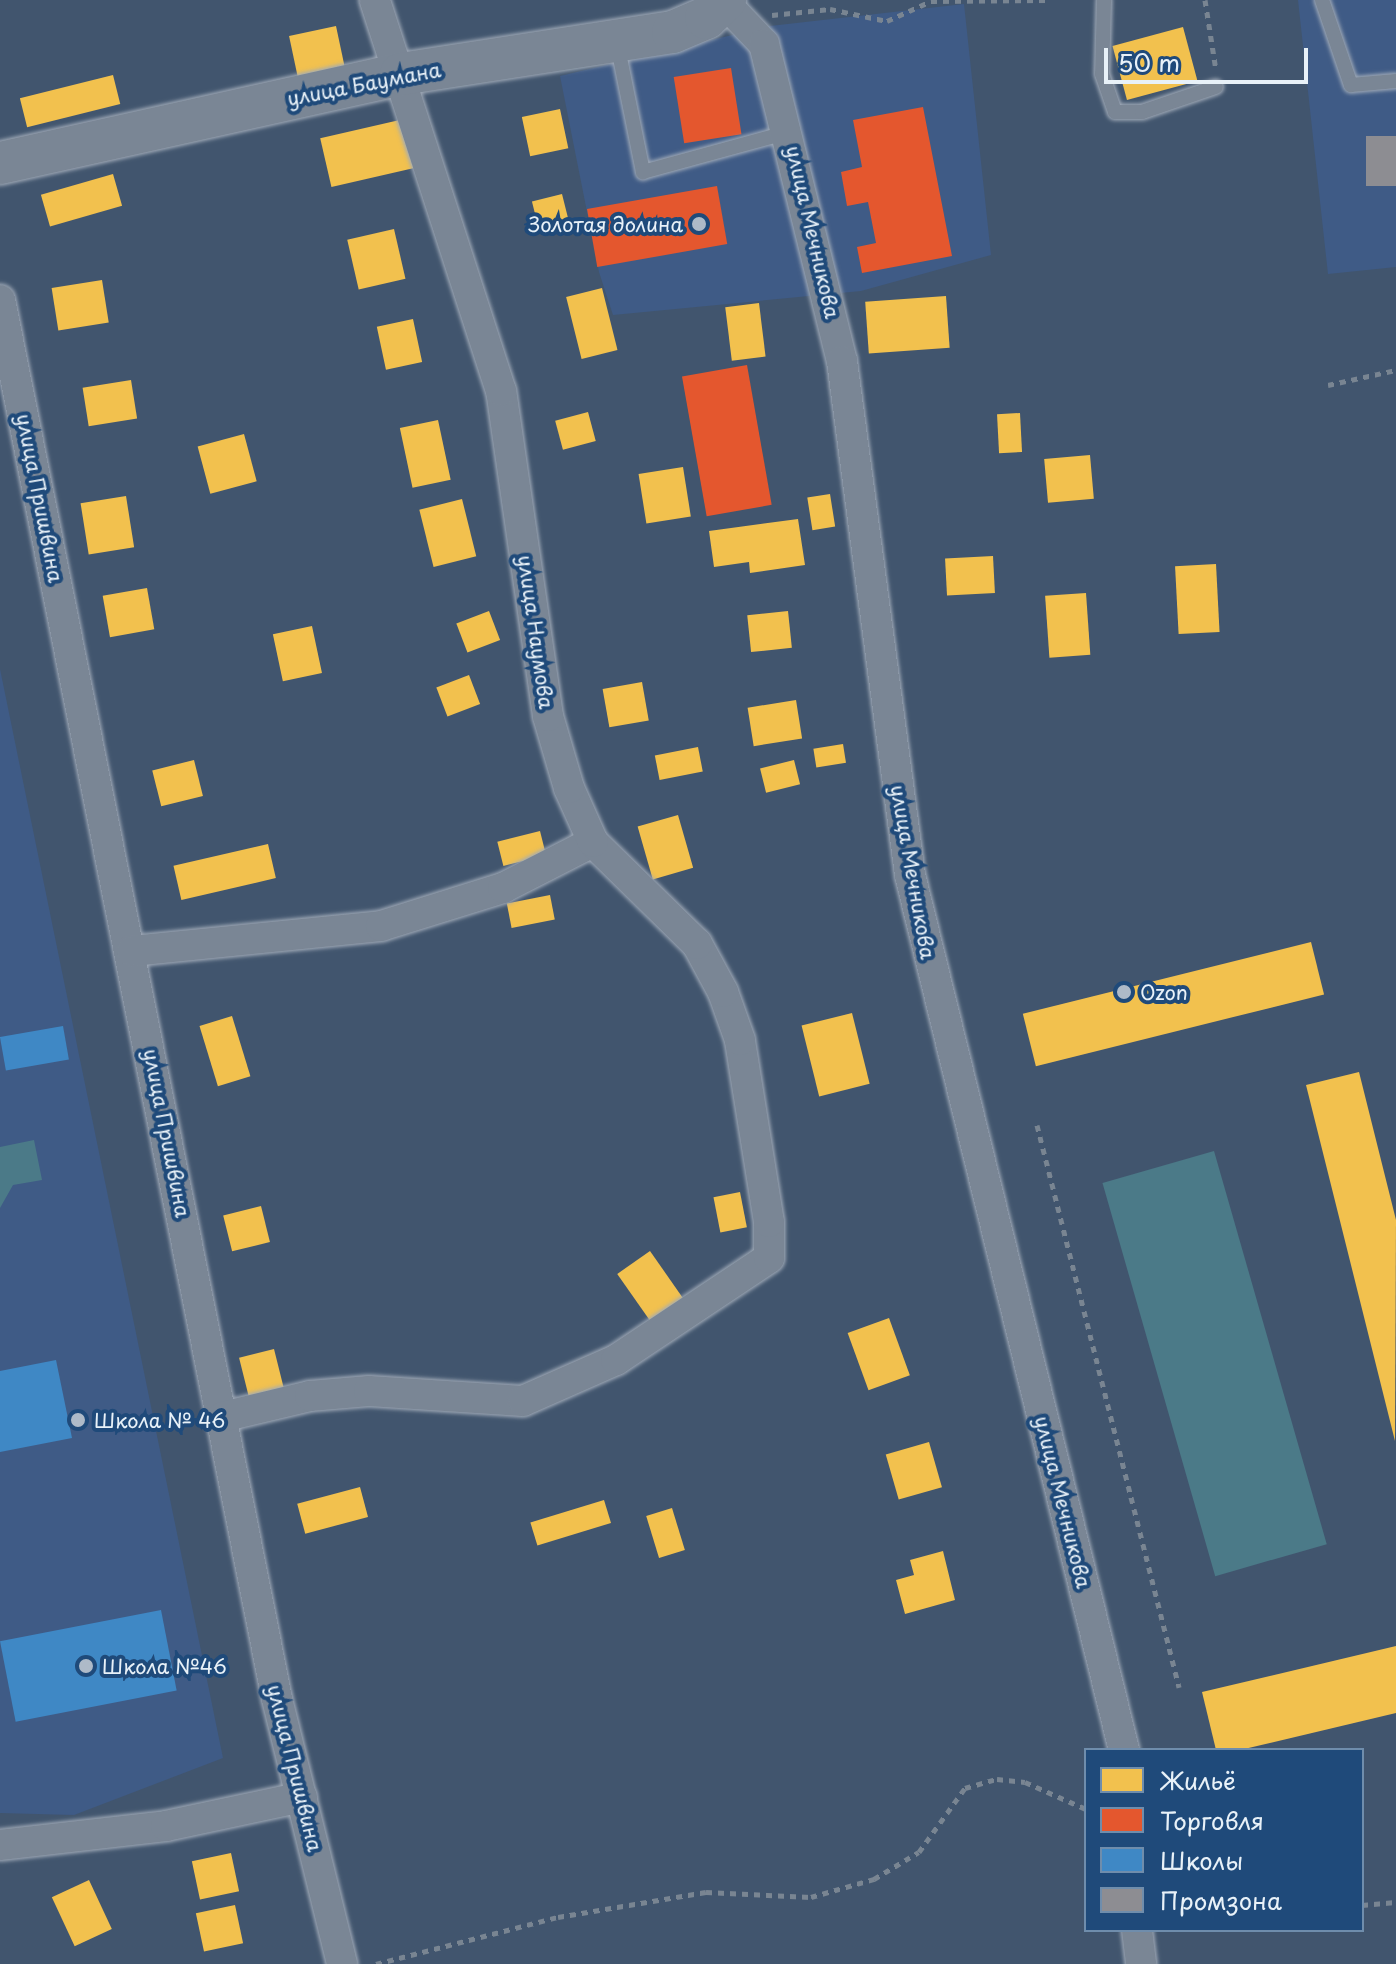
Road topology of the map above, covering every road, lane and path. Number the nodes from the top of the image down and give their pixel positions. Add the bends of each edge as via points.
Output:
1 (375, 0) edge
2 (1048, 0) edge
3 (1104, 0) edge
4 (1205, 0) edge
5 (1322, 0) edge
6 (729, 7) edge
7 (617, 42) junction
8 (401, 74) junction
9 (1396, 81) edge
10 (1216, 87) joint
11 (790, 132) junction
12 (0, 162) edge
13 (0, 300) edge
14 (1396, 370) edge
15 (1328, 385) dead end
16 (593, 842) junction
17 (132, 951) junction
18 (1037, 1125) dead end
19 (222, 1417) junction
20 (1179, 1687) dead end
21 (1124, 1748) edge
22 (302, 1797) junction
23 (1084, 1808) edge
24 (0, 1845) edge
25 (1396, 1902) edge
26 (1364, 1905) edge
27 (1137, 1932) edge
28 (342, 1964) edge
29 (376, 1964) edge
30 (1141, 1964) edge

1 - 8 street, улица Наумова
2 - 6 path via 931,1 887,21 830,9
3 - 10 lane via 1102,74 1115,112 1142,112
4 - 10 path
5 - 9 lane via 1351,85
6 - 7 main road, улица Баумана via 690,26
6 - 11 street, улица Мечникова via 764,44
7 - 8 main road, улица Баумана
7 - 11 lane via 643,172
8 - 12 main road, улица Баумана
8 - 16 street, улица Наумова via 501,391 548,716 569,788
11 - 21 street, улица Мечникова via 842,361 910,875
13 - 17 street, улица Пришвина
14 - 15 path
16 - 17 street via 503,888 381,926
16 - 19 street, улица Наумова via 697,944 723,992 740,1040 769,1222 769,1258 616,1360 523,1401 369,1391 310,1396
17 - 19 street, улица Пришвина
18 - 20 path
19 - 22 street, улица Пришвина via 277,1699
22 - 24 street via 166,1826
22 - 28 street, улица Пришвина
23 - 29 path via 1025,1782 997,1779 965,1788 919,1852 874,1879 811,1897 706,1892 558,1917
25 - 26 path
27 - 30 street

